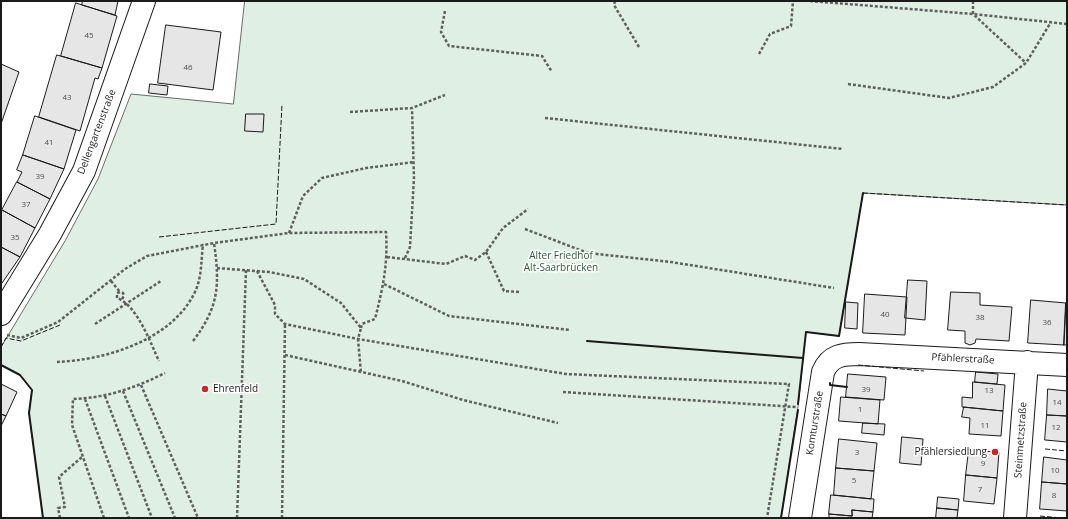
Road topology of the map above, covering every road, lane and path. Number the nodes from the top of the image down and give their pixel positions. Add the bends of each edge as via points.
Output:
1 (144, 1) edge
2 (615, 1) edge
3 (793, 1) edge
4 (810, 1) edge
5 (973, 1) edge
6 (445, 11) dead end
7 (973, 14) junction
8 (1051, 22) junction
9 (1067, 24) edge
10 (639, 47) dead end
11 (759, 54) dead end
12 (1026, 63) junction
13 (552, 72) dead end
14 (848, 84) dead end
15 (445, 95) dead end
16 (412, 108) junction
17 (350, 112) dead end
18 (546, 118) dead end
19 (843, 149) dead end
20 (414, 162) junction
21 (528, 209) dead end
22 (526, 229) dead end
23 (289, 233) junction
24 (214, 243) junction
25 (203, 244) junction
26 (486, 252) junction
27 (388, 257) junction
28 (405, 258) junction
29 (218, 268) junction
30 (246, 270) junction
31 (257, 271) junction
32 (111, 281) junction
33 (162, 281) dead end
34 (384, 284) junction
35 (834, 288) dead end
36 (120, 292) junction
37 (520, 292) dead end
38 (122, 299) junction
39 (128, 304) junction
40 (1, 314) edge
41 (95, 324) dead end
42 (286, 324) junction
43 (361, 328) junction
44 (570, 330) dead end
45 (8, 336) dead end
46 (148, 337) junction
47 (358, 339) junction
48 (193, 341) dead end
49 (859, 354) joint
50 (285, 356) junction
51 (159, 361) dead end
52 (57, 362) dead end
53 (1027, 362) junction
54 (1067, 364) edge
55 (164, 373) dead end
56 (360, 373) junction
57 (140, 385) junction
58 (123, 391) junction
59 (563, 392) dead end
60 (106, 396) junction
61 (85, 399) junction
62 (786, 406) junction
63 (558, 423) dead end
64 (82, 457) junction
65 (60, 518) edge
66 (104, 518) edge
67 (129, 518) edge
68 (152, 518) edge
69 (175, 518) edge
70 (198, 518) edge
71 (237, 518) edge
72 (282, 518) edge
73 (767, 518) edge
74 (800, 518) edge
75 (1015, 518) edge

1 - 40 street, Dellengartenstraße via 84,171 50,234 31,281
2 - 10 path via 614,5
3 - 11 path via 791,26 770,34
4 - 7 path
5 - 7 path
6 - 13 path via 441,32 449,46 542,56
7 - 8 path
7 - 12 path
8 - 9 path
8 - 12 path
12 - 14 path via 993,87 949,98
15 - 16 path
16 - 17 path
16 - 20 path
18 - 19 path
20 - 23 path via 366,168 322,178 303,196
20 - 28 path via 410,247
21 - 26 path via 502,228
22 - 35 path via 588,253 671,262
23 - 24 path
23 - 27 path via 386,232
24 - 25 path
24 - 29 path
25 - 32 path via 147,256
25 - 46 path via 200,276 195,292 183,311 165,328
26 - 28 path via 475,260 465,256 446,264
26 - 37 path via 504,291
27 - 28 path
27 - 34 path
29 - 30 path
29 - 48 path via 215,300 206,323
30 - 31 path
30 - 71 path
31 - 42 path via 275,305 275,314
31 - 43 path via 304,279 341,303
32 - 36 path
32 - 45 path via 58,322 21,338
33 - 39 path
34 - 43 path via 375,319 362,324
34 - 44 path via 449,316
36 - 38 path via 124,296
36 - 38 path via 116,296
38 - 39 path
39 - 41 path
39 - 46 path
42 - 47 path
42 - 50 path
43 - 47 path
46 - 51 path
46 - 52 path via 104,356
47 - 56 path
47 - 62 path via 566,374 789,384
49 - 53 street, Pfählerstraße
49 - 74 street, Komturstraße via 834,357 822,372
50 - 56 path
50 - 72 path
53 - 54 street, Pfählerstraße
53 - 75 street, Steinmetzstraße
55 - 57 path
56 - 63 path via 402,381 463,400
57 - 58 path
57 - 70 path
58 - 60 path
58 - 69 path
59 - 62 path
60 - 61 path
60 - 68 path
61 - 64 path via 73,400 72,425
61 - 67 path
62 - 73 path
64 - 65 path via 59,477 65,507 58,508
64 - 66 path

